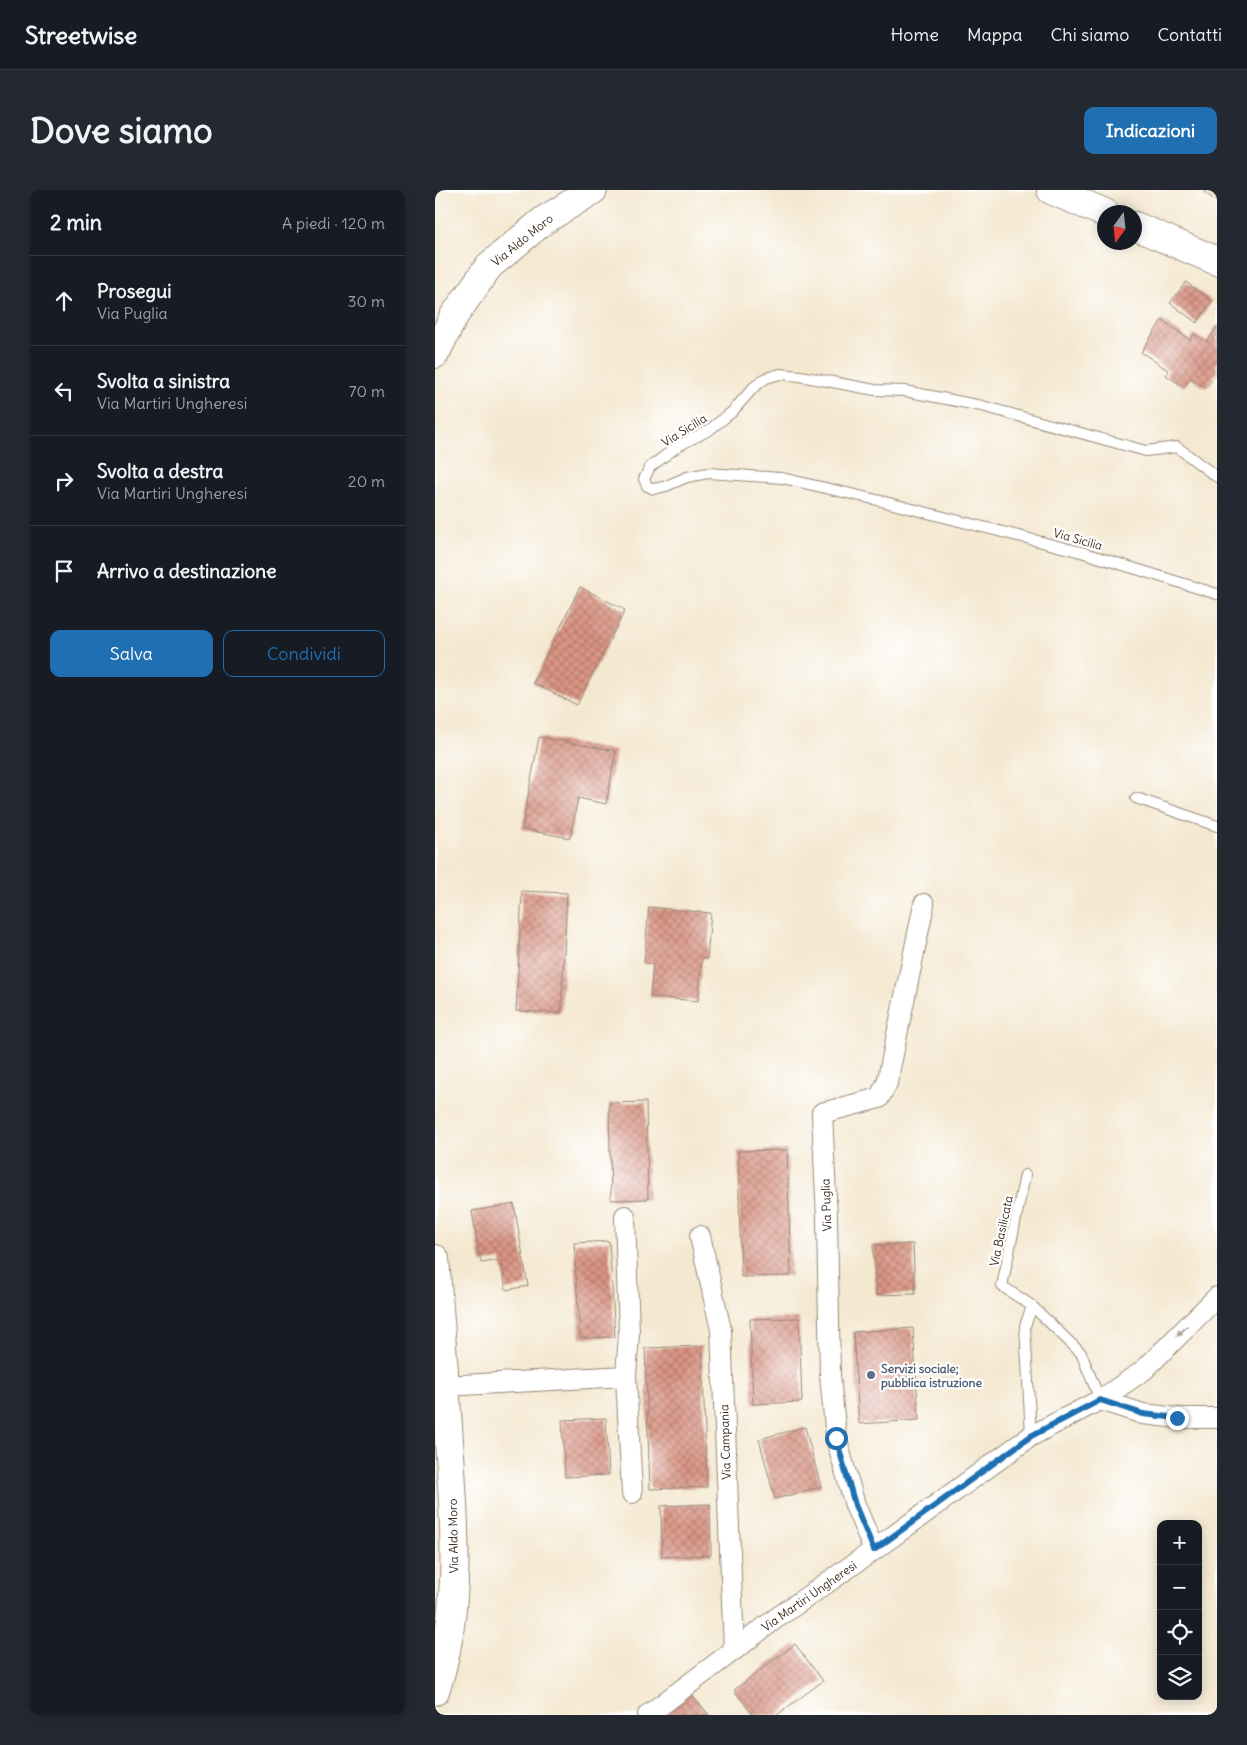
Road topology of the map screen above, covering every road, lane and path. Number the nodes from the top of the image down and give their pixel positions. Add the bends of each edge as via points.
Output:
1 (593, 190) edge
2 (1051, 190) edge
3 (1097, 210) edge
4 (1142, 229) edge
5 (1217, 261) edge
6 (435, 354) edge
7 (1217, 477) edge
8 (1217, 594) edge
9 (1136, 798) dead end
10 (1217, 826) edge
11 (924, 904) dead end
12 (1025, 1175) dead end
13 (625, 1216) dead end
14 (701, 1236) dead end
15 (435, 1259) edge
16 (1217, 1297) edge
17 (1032, 1306) junction
18 (626, 1376) junction
19 (445, 1386) junction
20 (1100, 1400) junction
21 (1217, 1418) edge
22 (1031, 1436) junction
23 (632, 1493) dead end
24 (874, 1550) junction
25 (734, 1650) junction
26 (435, 1691) edge
27 (648, 1715) edge

1 - 6 main road, Via Aldo Moro via 543,221 489,266 454,316
2 - 3 main road
4 - 5 main road
7 - 8 lane, Via Sicilia via 1177,447 1145,451 982,406 905,391 875,390 781,374 766,378 754,387 732,412 709,430 678,446 650,467 644,479 647,486 654,489 687,476 708,473 783,478 1081,552
9 - 10 lane
11 - 24 street, Via Puglia via 887,1083 879,1098 822,1113 830,1375 836,1438 855,1505
12 - 17 lane, Via Basilicata via 1002,1286
13 - 18 street via 629,1333
14 - 25 street, Via Campania via 721,1330
15 - 19 main road, Via Aldo Moro
16 -> 20 street, Via Martiri Ungheresi via 1144,1370
17 - 20 lane, Via Basilicata via 1081,1353
17 - 22 lane via 1025,1326
18 - 19 street
18 - 23 street
19 - 26 main road, Via Aldo Moro via 454,1511 454,1581 447,1645
20 - 21 street via 1143,1414
20 - 22 street, Via Martiri Ungheresi
22 - 24 street, Via Martiri Ungheresi
24 - 25 street, Via Martiri Ungheresi
25 - 27 street, Via Martiri Ungheresi

